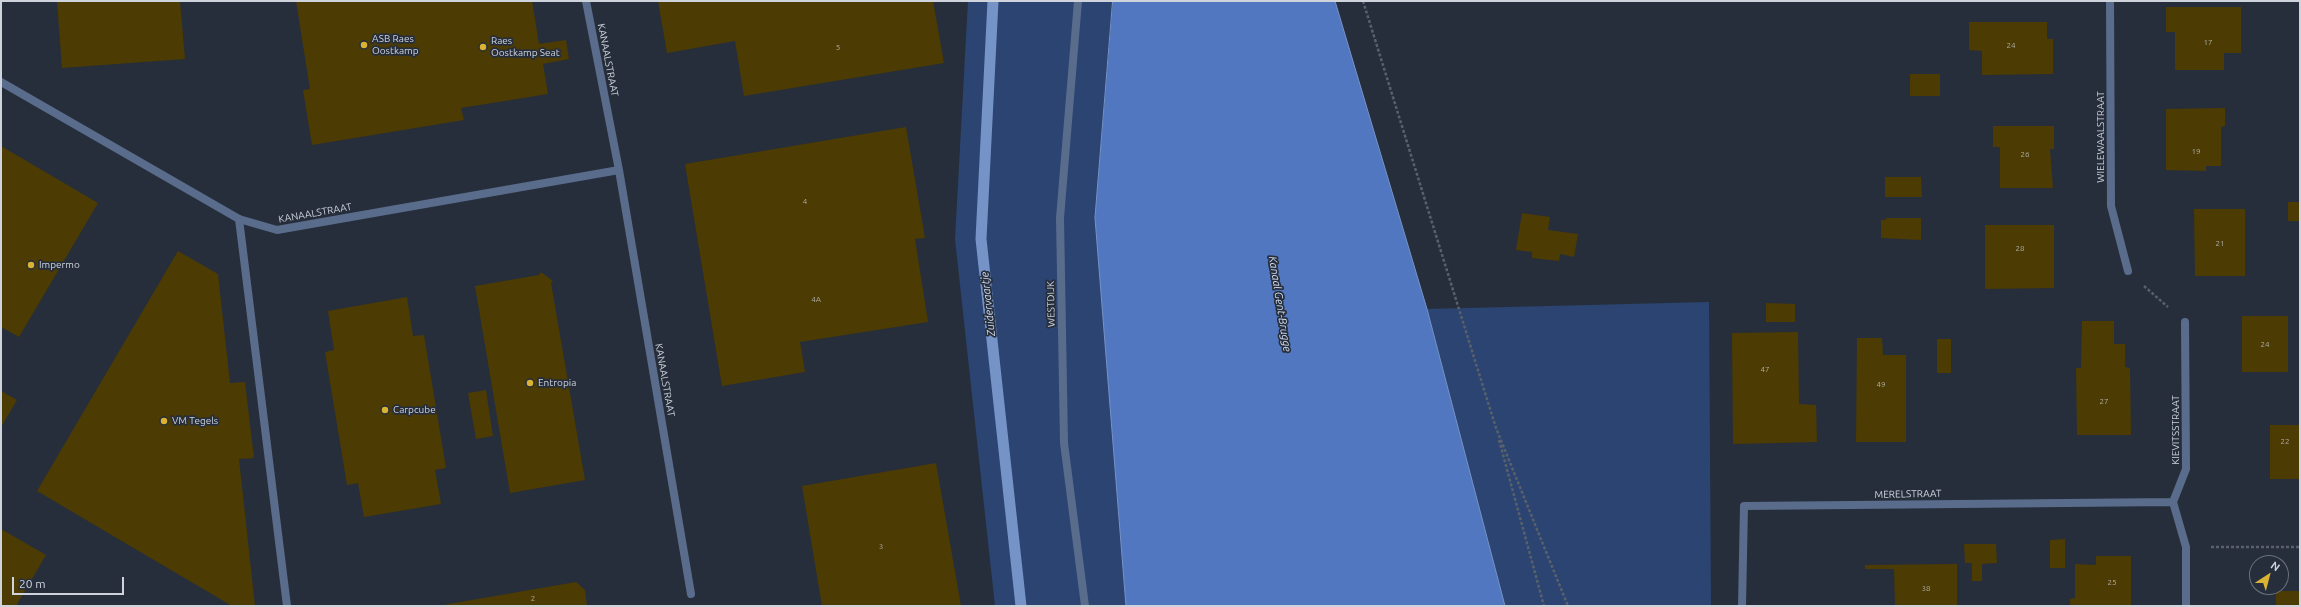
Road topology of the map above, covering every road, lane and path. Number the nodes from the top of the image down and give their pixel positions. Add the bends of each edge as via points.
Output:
1 (586, 1) edge
2 (1078, 1) edge
3 (1363, 1) edge
4 (2110, 1) edge
5 (1, 82) edge
6 (619, 170) junction
7 (239, 219) junction
8 (2128, 271) joint
9 (2185, 322) joint
10 (1496, 428) junction
11 (2173, 502) junction
12 (2186, 547) junction
13 (2300, 547) edge
14 (691, 594) dead end
15 (287, 606) edge
16 (1085, 606) edge
17 (1544, 606) edge
18 (1568, 606) edge
19 (1742, 606) edge
20 (2186, 606) edge

1 - 6 street, KANAALSTRAAT
2 - 16 street, WESTDIJK via 1060,218 1064,443
3 - 10 path
4 - 8 street, WIELEWAALSTRAAT via 2111,206
5 - 7 street, KANAALSTRAAT
6 - 7 street, KANAALSTRAAT via 277,230
6 - 14 street, KANAALSTRAAT
7 - 15 street
8 - 9 path
9 - 11 street, KIEVITSSTRAAT via 2186,468
10 - 17 path
10 - 18 path
11 - 12 street
11 - 19 street, MERELSTRAAT via 1744,506
12 - 13 path
12 - 20 street

